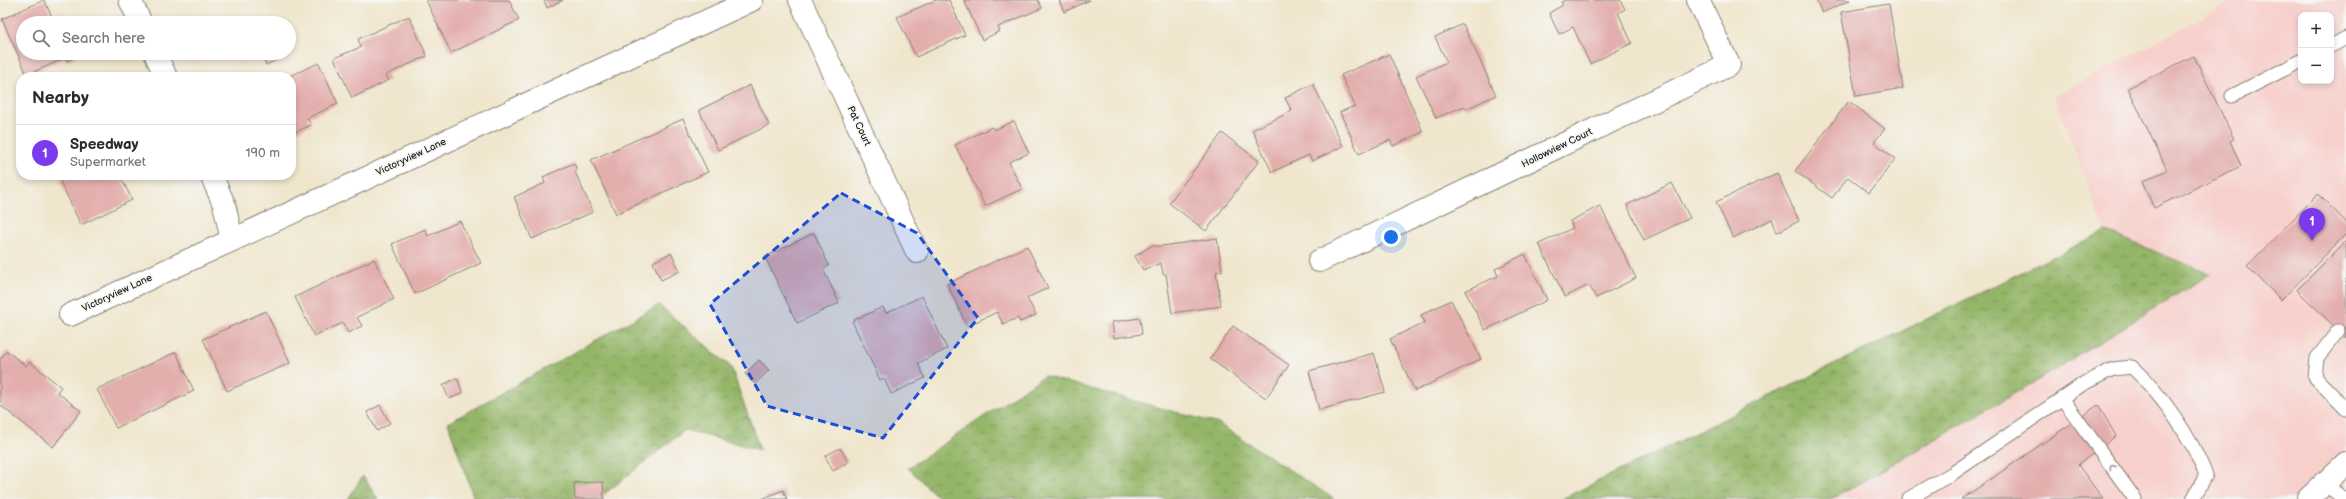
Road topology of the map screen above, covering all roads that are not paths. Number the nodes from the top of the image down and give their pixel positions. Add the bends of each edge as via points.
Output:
1 (130, 0) edge
2 (752, 0) edge
3 (800, 0) edge
4 (1698, 0) edge
5 (138, 16) edge
6 (2346, 38) edge
7 (2334, 44) edge
8 (158, 60) edge
9 (2298, 63) edge
10 (164, 72) edge
11 (2232, 96) dead end
12 (213, 180) edge
13 (232, 240) junction
14 (917, 252) dead end
15 (1319, 261) dead end
16 (70, 315) dead end
17 (2338, 331) dead end
18 (2062, 398) junction
19 (2346, 409) edge
20 (2346, 463) edge
21 (2325, 484) junction
22 (1908, 499) edge
23 (2135, 499) edge
24 (2193, 499) edge
25 (2308, 499) edge
26 (2344, 499) edge

1 - 5 street
2 - 13 street, Victoryview Lane
3 - 14 street, Pat Court
4 - 15 street, Hollowview Court via 1729,65
6 - 7 lane
8 - 10 street
9 - 11 lane
12 - 13 street via 224,204
13 - 16 street, Victoryview Lane
17 - 19 lane via 2316,358 2315,376
18 - 22 lane via 1953,473
23 -> 18 lane
18 - 24 lane via 2113,369 2132,367 2149,384 2198,456 2206,475
20 - 21 street
21 - 25 street
21 - 26 lane

